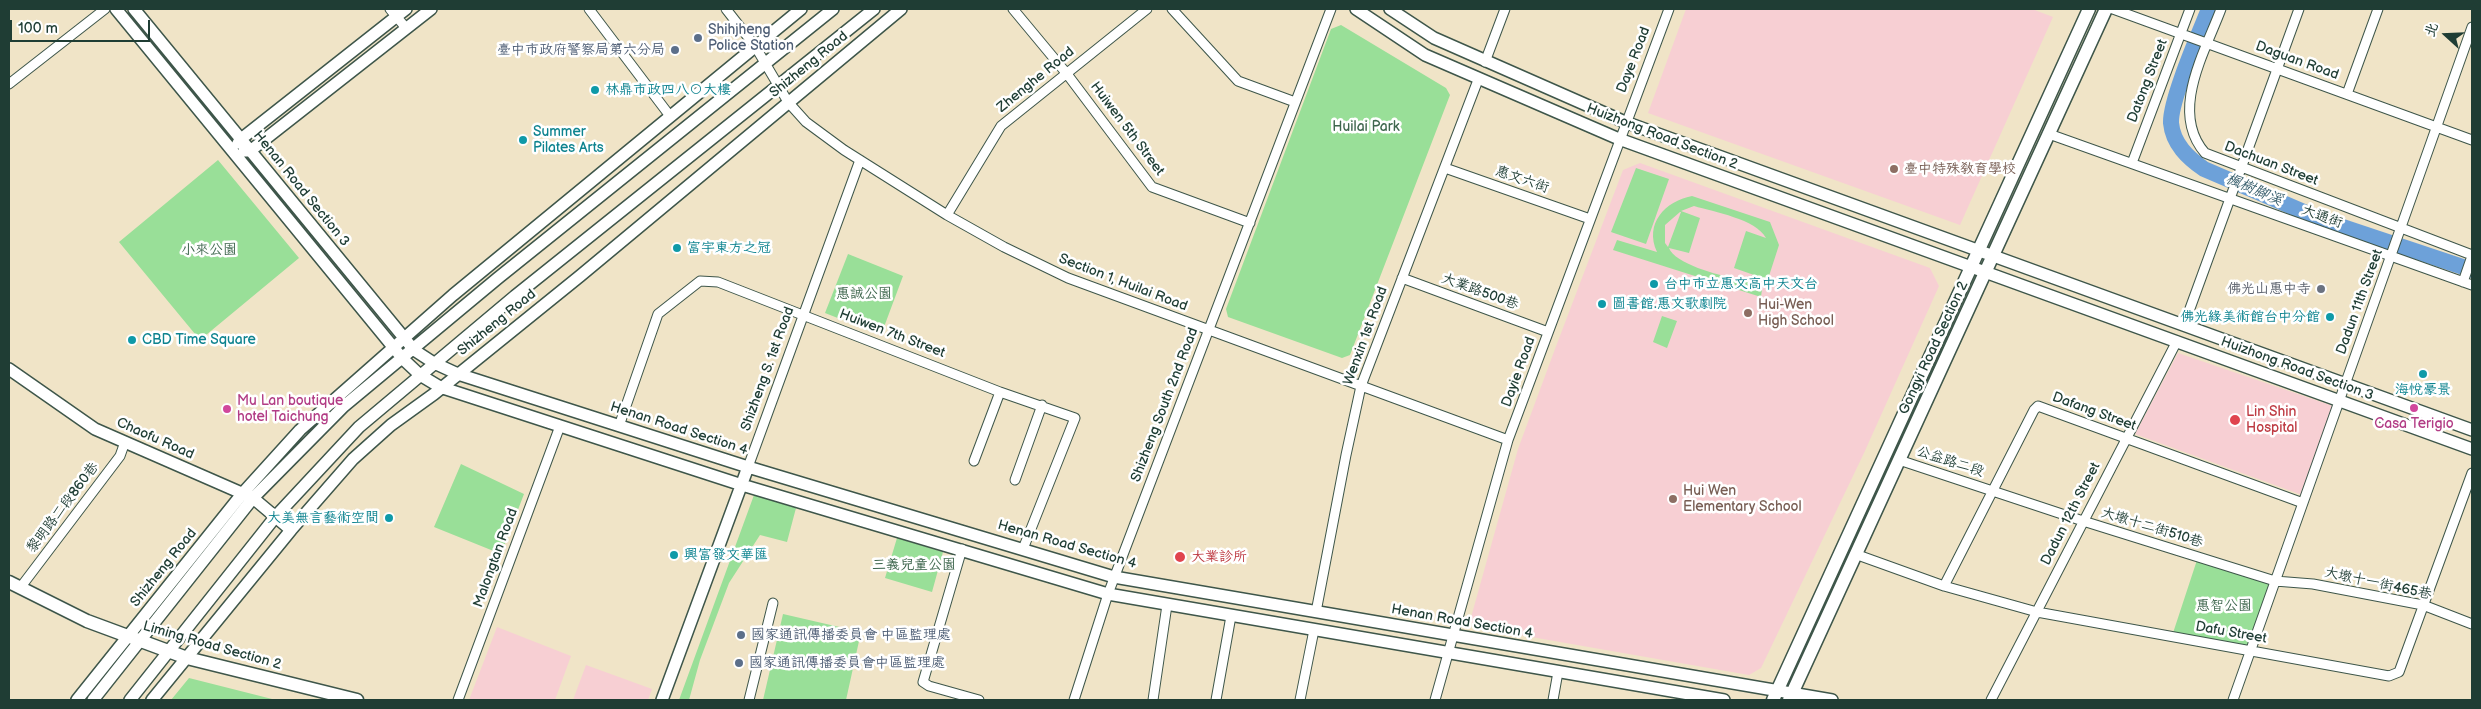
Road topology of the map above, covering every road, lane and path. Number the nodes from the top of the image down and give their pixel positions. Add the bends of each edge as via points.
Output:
1 (105, 9) edge
2 (116, 9) edge
3 (134, 9) edge
4 (431, 9) edge
5 (589, 9) edge
6 (726, 9) edge
7 (801, 9) edge
8 (833, 9) edge
9 (874, 9) edge
10 (901, 9) edge
11 (1014, 9) edge
12 (1147, 9) edge
13 (1172, 9) edge
14 (1331, 9) edge
15 (1356, 9) edge
16 (1390, 9) edge
17 (1505, 9) edge
18 (1669, 9) edge
19 (2089, 9) edge
20 (2106, 9) edge
21 (2112, 9) edge
22 (2190, 9) edge
23 (2221, 9) edge
24 (2299, 9) edge
25 (2378, 9) edge
26 (397, 11) edge
27 (2472, 27) edge
28 (406, 28) junction
29 (2183, 34) junction
30 (2206, 42) junction
31 (755, 46) junction
32 (1485, 62) junction
33 (766, 65) junction
34 (2277, 68) junction
35 (1067, 74) junction
36 (1478, 80) junction
37 (775, 81) junction
38 (9, 84) edge
39 (2347, 94) junction
40 (788, 102) junction
41 (1296, 102) junction
42 (670, 116) junction
43 (1625, 122) junction
44 (2437, 126) junction
45 (2049, 134) junction
46 (240, 139) junction
47 (1619, 139) junction
48 (2472, 140) edge
49 (233, 151) junction
50 (250, 151) junction
51 (860, 160) junction
52 (2132, 163) junction
53 (1445, 168) junction
54 (2239, 171) junction
55 (2230, 195) junction
56 (947, 215) junction
57 (1590, 219) junction
58 (1250, 222) junction
59 (2400, 232) junction
60 (1977, 250) junction
61 (2392, 255) junction
62 (1993, 256) junction
63 (2472, 257) edge
64 (1970, 266) junction
65 (1985, 272) junction
66 (1402, 278) junction
67 (2464, 279) junction
68 (2472, 286) edge
69 (804, 315) junction
70 (2184, 325) junction
71 (1209, 330) junction
72 (1548, 332) junction
73 (404, 337) junction
74 (2177, 341) junction
75 (393, 346) junction
76 (414, 350) junction
77 (403, 359) junction
78 (434, 363) junction
79 (9, 369) edge
80 (458, 374) junction
81 (420, 375) junction
82 (2346, 384) junction
83 (1361, 386) junction
84 (440, 387) junction
85 (1000, 392) junction
86 (2340, 400) junction
87 (1042, 406) junction
88 (560, 426) junction
89 (619, 426) junction
90 (2472, 430) edge
91 (2126, 438) junction
92 (1508, 440) junction
93 (125, 442) junction
94 (2472, 449) edge
95 (1898, 460) junction
96 (974, 461) dead end
97 (748, 467) junction
98 (2472, 473) edge
99 (1015, 480) dead end
100 (742, 484) junction
101 (1993, 491) junction
102 (248, 496) junction
103 (2303, 503) junction
104 (276, 516) junction
105 (2083, 521) junction
106 (291, 530) junction
107 (962, 549) junction
108 (1023, 549) junction
109 (1855, 554) junction
110 (1114, 577) junction
111 (2275, 581) junction
112 (9, 582) edge
113 (1944, 586) junction
114 (20, 588) junction
115 (1108, 594) junction
116 (773, 604) dead end
117 (1167, 605) junction
118 (2422, 605) junction
119 (1316, 612) junction
120 (2037, 612) junction
121 (1231, 616) junction
122 (2472, 624) edge
123 (1314, 630) junction
124 (1453, 635) junction
125 (128, 638) junction
126 (140, 642) junction
127 (2250, 650) junction
128 (170, 652) junction
129 (1448, 653) junction
130 (187, 658) junction
131 (1558, 672) junction
132 (1775, 695) edge
133 (1791, 696) edge
134 (77, 700) edge
135 (93, 700) edge
136 (130, 700) edge
137 (152, 700) edge
138 (357, 700) edge
139 (458, 700) edge
140 (662, 700) edge
141 (749, 700) edge
142 (979, 700) edge
143 (1074, 700) edge
144 (1153, 700) edge
145 (1216, 700) edge
146 (1300, 700) edge
147 (1435, 700) edge
148 (1552, 700) edge
149 (1724, 700) edge
150 (1832, 700) edge
151 (1991, 700) edge
152 (2233, 700) edge

1 - 38 street
2 - 49 street, Henan Road Section 3
3 - 46 street, Henan Road Section 3
4 - 28 street
5 - 42 street
6 - 31 street, Section 1, Huilai Road
7 - 31 street, Shizheng Road
8 - 33 street, Shizheng Road
9 - 37 street, Shizheng Road
10 - 40 street, Shizheng Road
11 - 35 street, Huiwen 5th Street
12 - 35 street, Zhenghe Road
13 - 41 street via 1238,81
14 - 41 street, Shizheng South 2nd Road
15 - 36 street, Huizhong Road Section 2 via 1425,55
16 - 32 street, Huizhong Road Section 2 via 1434,38
17 - 32 street
18 - 43 street, Daye Road
19 - 60 main road, Gongyi Road Section 2
20 - 45 main road, Gongyi Road Section 2
21 - 29 street, Daguan Road
22 - 29 street, Datong Street
23 - 30 street, Dachuan Street
24 - 34 street
25 - 39 street
26 - 28 street
26 - 46 street
27 - 44 street, Dadun 11th Street
28 - 50 street
29 - 30 street, Daguan Road
29 - 52 street, Datong Street
30 - 34 street, Daguan Road
30 - 54 street, Dachuan Street via 2191,96 2189,124 2193,137 2205,153
31 - 33 street, Section 1, Huilai Road
31 - 42 street, Shizheng Road
32 - 43 street, Huizhong Road Section 2
33 - 37 street, Section 1, Huilai Road
33 - 76 street, Shizheng Road via 498,278
34 - 39 street, Daguan Road
34 - 54 street
35 - 56 street, Zhenghe Road via 1001,126
35 - 58 street, Huiwen 5th Street via 1152,187
36 - 47 street, Huizhong Road Section 2
36 - 53 street, Wenxin 1st Road
37 - 40 street, Section 1, Huilai Road
37 - 78 street, Shizheng Road
39 - 44 street, Daguan Road
40 - 51 street, Section 1, Huilai Road via 806,122
40 - 80 street, Shizheng Road
41 - 58 street, Shizheng South 2nd Road
42 - 73 street, Shizheng Road
43 - 47 street, Dayie Road
43 - 60 street, Huizhong Road Section 2
44 - 48 street, Daguan Road
44 - 59 street, Dadun 11th Street
45 - 52 street, 大通街
45 - 62 main road, Gongyi Road Section 2
46 - 49 street
46 - 50 street, Henan Road Section 3
47 - 57 street, Dayie Road
47 - 64 street, Huizhong Road Section 2
49 - 50 street
49 - 75 street, Henan Road Section 3
50 - 73 street, Henan Road Section 3
51 - 56 street, Section 1, Huilai Road
51 - 69 street, Shizheng S. 1st Road
52 - 55 street, 大通街
53 - 57 street, 惠文六街
53 - 66 street, Wenxin 1st Road
54 - 55 street
54 - 59 street, Dachuan Street
55 - 61 street, 大通街
55 - 70 street
56 - 71 street, Section 1, Huilai Road via 1068,278
57 - 72 street, Dayie Road
58 - 71 street, Shizheng South 2nd Road
59 - 61 street, Dadun 11th Street
59 - 63 street, Dachuan Street
60 - 62 street, Huizhong Road Section 2
60 - 64 main road, Gongyi Road Section 2
61 - 67 street, 大通街
61 - 82 street, Dadun 11th Street
62 - 65 main road, Gongyi Road Section 2
62 - 70 street, Huizhong Road Section 3
63 - 67 street
64 - 65 street, Huizhong Road Section 3
64 - 132 main road, Gongyi Road Section 2
65 - 74 street, Huizhong Road Section 3
65 - 95 main road, Gongyi Road Section 2
66 - 72 street, 大業路500巷
66 - 83 street, Wenxin 1st Road
67 - 68 street, 大通街
69 - 85 street, Huiwen 7th Street
69 - 89 street, Huiwen 7th Street via 718,282 700,281 658,314
69 - 97 street, Shizheng S. 1st Road
70 - 82 street, Huizhong Road Section 3
71 - 83 street, Section 1, Huilai Road
71 - 110 street, Shizheng South 2nd Road
72 - 92 street, Dayie Road
73 - 75 street, Shizheng Road
73 - 76 street, Henan Road Section 3
74 - 86 street, Huizhong Road Section 3
74 - 91 street, Dadun 12th Street
75 - 77 street, Henan Road Section 3
75 - 102 street, Shizheng Road via 300,430
76 - 77 street, Shizheng Road
76 - 78 street, Henan Road Section 3
77 - 81 street
77 - 102 street, Shizheng Road via 344,406
78 - 80 street, Henan Road Section 3
78 - 81 street, Shizheng Road
79 - 93 street, Chaofu Road via 79,419
80 - 84 street, Shizheng Road
80 - 89 street, Henan Road Section 4
81 - 84 street
81 - 104 street, Shizheng Road via 359,427
82 - 86 street, Dadun 11th Street
82 - 90 street, Huizhong Road Section 3
83 - 92 street, Section 1, Huilai Road
83 - 119 street, Wenxin 1st Road
84 - 88 street
84 - 106 street, Shizheng Road via 353,459
85 - 87 street, Huiwen 7th Street
85 - 96 street
86 - 94 street, Huizhong Road Section 3
86 - 103 street, Dadun 11th Street
87 - 99 street
87 - 108 street, Huiwen 7th Street via 1074,418
88 - 100 street
88 - 139 street, Malongtan Road
89 - 97 street, Henan Road Section 4
91 - 101 street, Dafang Street via 2038,406
91 - 103 street, Dafang Street
91 - 105 street, Dadun 12th Street
92 - 124 street, Dayie Road
93 - 102 street, Chaofu Road
93 - 114 street, 黎明路二段860巷 via 120,456
95 - 101 street, 公益路二段
95 - 109 main road, Gongyi Road Section 2
97 - 100 street, Shizheng S. 1st Road
97 - 108 street, Henan Road Section 4
98 - 118 street, Dafu Street
100 - 107 street
100 - 140 street, Shizheng S. 1st Road
101 - 105 street, 大墩十二街510巷
101 - 113 street, Dafang Street
102 - 104 street, Chaofu Road
102 - 125 street, Shizheng Road
102 - 126 street, Shizheng Road
103 - 111 street, Dadun 11th Street
104 - 106 street, Chaofu Road
104 - 128 street, Shizheng Road
105 - 111 street, 大墩十二街510巷
105 - 120 street, Dadun 12th Street
106 - 130 street, Shizheng Road
107 - 115 street
107 - 142 street via 923,682
108 - 110 street, Henan Road Section 4
109 - 113 street, Dafu Street
109 - 133 main road, Gongyi Road Section 2
110 - 115 street, Shizheng South 2nd Road
110 - 119 street, Henan Road Section 4
111 - 118 street, 大墩十一街465巷 via 2313,584
111 - 127 street, Dadun 11th Street
112 - 114 main road, Liming Road Section 2
113 - 120 street, Dafu Street
114 - 125 main road, Liming Road Section 2
115 - 117 street
115 - 143 street, Shizheng South 2nd Road
116 - 141 street
117 - 121 street
117 - 144 street
118 - 122 street, 大墩十一街465巷
118 - 127 street, Dafu Street via 2399,672 2389,676
119 - 124 street, Henan Road Section 4
120 - 127 street, Dafu Street
120 - 151 street, Dadun 12th Street
121 - 123 street
121 - 145 street
123 - 129 street
123 - 146 street
124 - 129 street
124 - 132 street, Henan Road Section 4
125 - 126 main road, Liming Road Section 2
125 - 134 street, Shizheng Road
126 - 128 main road, Liming Road Section 2
126 - 135 street, Shizheng Road
127 - 152 street, Dadun 11th Street
128 - 130 main road, Liming Road Section 2
128 - 136 street, Shizheng Road
129 - 131 street
129 - 147 street
130 - 137 street, Shizheng Road
130 - 138 main road, Liming Road Section 2
131 - 148 street
131 - 149 street
132 - 133 street, Henan Road Section 4
133 - 150 street, Henan Road Section 4

